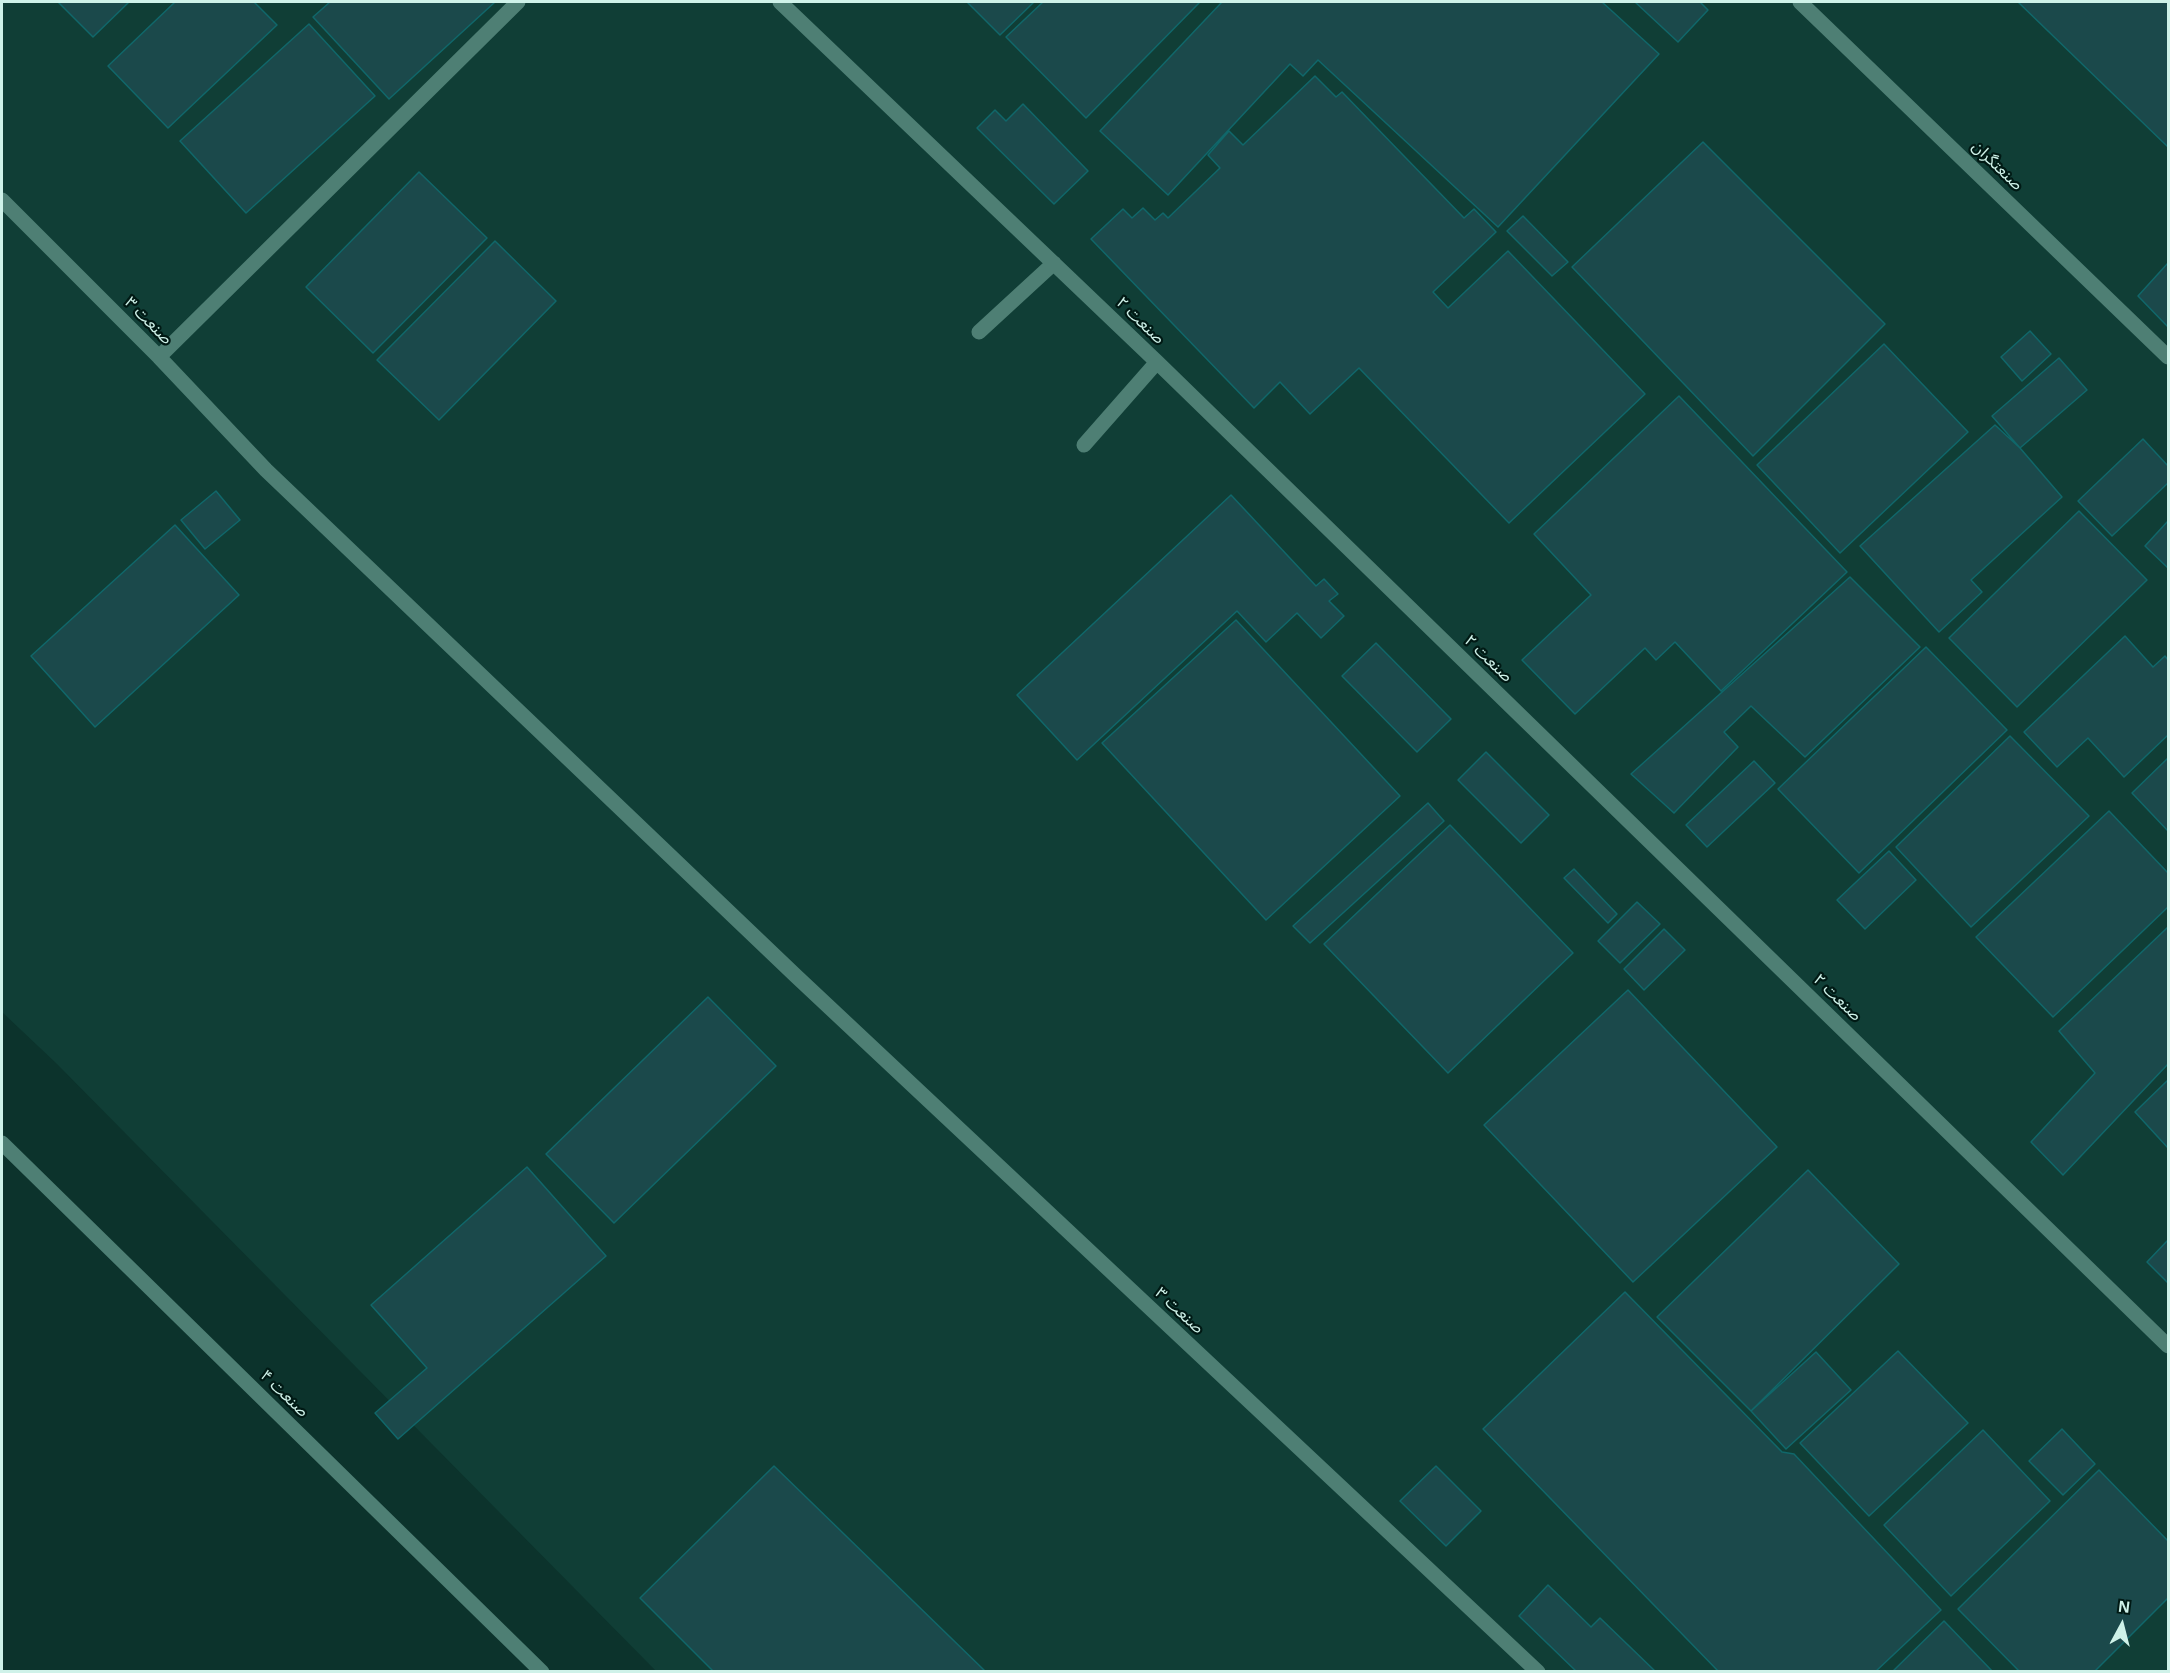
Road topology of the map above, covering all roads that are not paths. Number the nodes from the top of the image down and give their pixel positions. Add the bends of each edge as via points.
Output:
1 (518, 2) edge
2 (780, 2) edge
3 (1800, 2) edge
4 (2, 200) edge
5 (1054, 263) junction
6 (979, 333) dead end
7 (159, 357) junction
8 (2169, 357) edge
9 (1157, 362) junction
10 (1084, 445) dead end
11 (2, 1143) edge
12 (2169, 1346) edge
13 (542, 1671) edge
14 (1538, 1671) edge

1 - 7 street
2 - 5 street, صنعت ۲
3 - 8 street, صنعتگران
4 - 7 street, صنعت ۳
5 - 6 street
5 - 9 street, صنعت ۲
7 - 14 street, صنعت ۳ via 266,470 796,976
9 - 10 street
9 - 12 street, صنعت ۲
11 - 13 street, صنعت ۴

